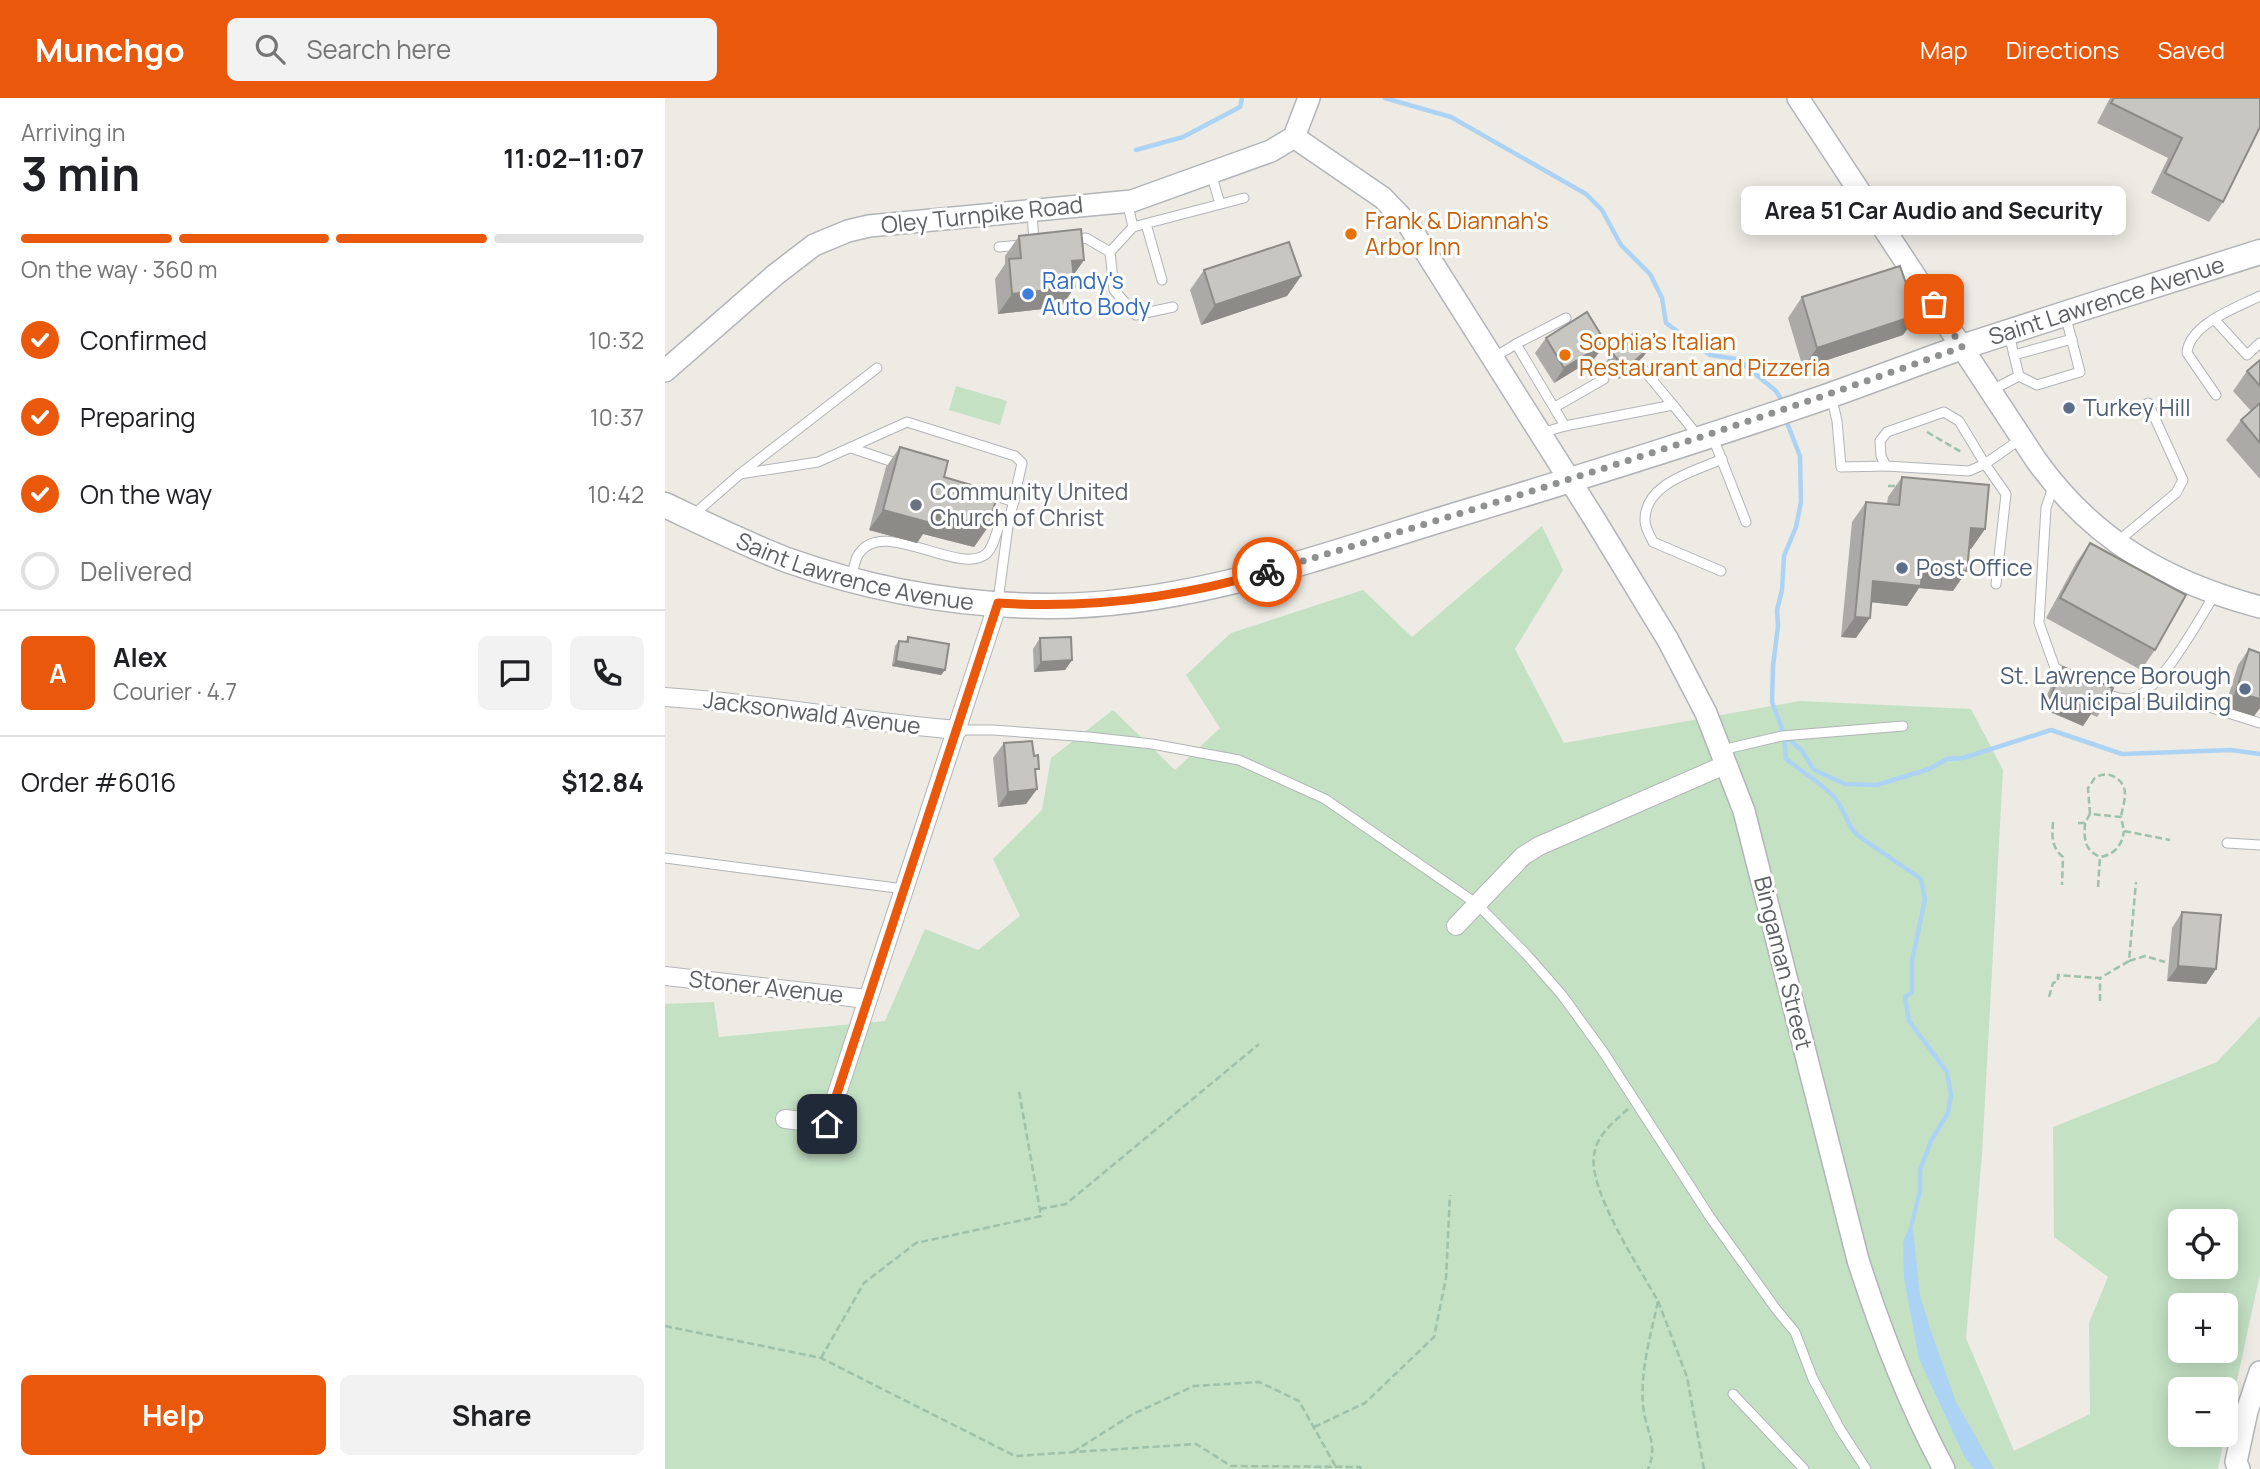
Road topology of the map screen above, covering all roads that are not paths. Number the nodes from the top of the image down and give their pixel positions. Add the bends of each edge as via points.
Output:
1 (1309, 98) edge
2 (1798, 98) edge
3 (1294, 137) junction
4 (1211, 173) junction
5 (1244, 198) dead end
6 (1127, 201) junction
7 (1220, 204) junction
8 (1032, 210) junction
9 (1146, 224) junction
10 (1133, 227) junction
11 (1060, 241) edge
12 (1047, 242) edge
13 (1034, 244) junction
14 (999, 247) dead end
15 (1109, 252) junction
16 (2260, 252) edge
17 (1162, 280) dead end
18 (2260, 296) edge
19 (1173, 307) dead end
20 (2065, 314) junction
21 (1566, 318) dead end
22 (2214, 320) junction
23 (2072, 339) junction
24 (2260, 343) edge
25 (1516, 344) junction
26 (2011, 344) junction
27 (1962, 347) junction
28 (1493, 358) junction
29 (877, 368) dead end
30 (1643, 369) dead end
31 (665, 371) edge
32 (2019, 376) junction
33 (1604, 379) dead end
34 (1990, 391) junction
35 (2216, 395) dead end
36 (1819, 399) junction
37 (2148, 403) dead end
38 (1673, 405) junction
39 (1555, 407) junction
40 (1565, 426) junction
41 (1540, 434) junction
42 (1705, 436) junction
43 (2022, 438) junction
44 (851, 448) junction
45 (1722, 459) junction
46 (1985, 464) junction
47 (1886, 466) junction
48 (913, 468) edge
49 (740, 474) junction
50 (1569, 480) junction
51 (2054, 484) junction
52 (976, 489) edge
53 (1014, 502) junction
54 (665, 505) edge
55 (691, 517) junction
56 (1746, 522) dead end
57 (1008, 526) junction
58 (2117, 543) junction
59 (1721, 570) dead end
60 (850, 580) junction
61 (1996, 584) dead end
62 (2215, 594) junction
63 (998, 603) junction
64 (2260, 607) edge
65 (2078, 680) edge
66 (2090, 686) edge
67 (665, 697) edge
68 (2199, 704) dead end
69 (2260, 723) edge
70 (1903, 726) dead end
71 (958, 730) junction
72 (1725, 757) junction
73 (2227, 843) dead end
74 (2260, 845) edge
75 (665, 858) edge
76 (904, 889) junction
77 (1477, 904) junction
78 (1456, 926) dead end
79 (665, 976) edge
80 (867, 999) junction
81 (785, 1119) dead end
82 (2260, 1372) edge
83 (1733, 1394) dead end
84 (2242, 1467) edge
85 (1804, 1469) edge
86 (1866, 1469) edge
87 (1944, 1469) edge

1 - 3 street
2 - 27 street
3 - 4 street, Oley Turnpike Road via 1271,151
3 - 28 street, Bingaman Street via 1359,179 1397,211
4 - 6 street, Oley Turnpike Road
4 - 7 lane
5 - 7 lane
6 - 8 street, Oley Turnpike Road
6 - 10 lane
7 - 9 lane
8 - 13 lane
8 - 31 street, Oley Turnpike Road via 869,226 827,238 775,275
9 - 10 lane
9 - 17 lane
10 - 15 lane
11 - 15 lane via 1086,238
12 - 13 lane
13 - 14 lane
15 - 19 lane via 1114,290 1136,315
16 - 20 main road, Saint Lawrence Avenue
18 - 22 lane
20 - 23 lane
20 - 26 main road, Saint Lawrence Avenue
21 - 25 lane
22 - 24 lane via 2247,355
22 - 35 lane via 2205,324 2187,346 2187,353
23 - 26 lane
23 - 32 lane via 2080,372 2037,385
25 - 28 lane
25 - 39 lane
26 - 27 main road, Saint Lawrence Avenue
26 - 32 lane
27 - 34 street
27 - 36 main road, Saint Lawrence Avenue
28 - 41 street, Bingaman Street
29 - 49 lane
30 - 38 lane
32 - 34 lane
33 - 39 lane
34 - 43 street
36 - 42 main road, Saint Lawrence Avenue
36 - 47 lane via 1837,421 1841,467
37 - 58 lane via 2183,480 2176,494
38 - 40 lane
38 - 42 lane
39 - 40 lane
40 - 41 lane
41 - 50 street, Bingaman Street
42 - 45 lane
42 - 50 main road, Saint Lawrence Avenue
43 - 46 lane
43 - 51 street
44 - 48 lane
44 - 49 lane via 818,462
44 - 53 lane via 907,422 1015,456 1022,463
45 - 56 lane
45 - 59 lane via 1651,496 1645,524 1653,542
46 - 47 lane via 1969,471
46 - 47 lane via 1959,421 1944,412 1887,432 1880,441
46 - 61 lane via 2005,494
49 - 55 lane
50 - 63 main road, Saint Lawrence Avenue via 1205,589 1106,604
50 - 72 street, Bingaman Street via 1668,640
51 - 58 street
51 - 65 lane via 2046,508 2039,623 2055,668
52 - 53 lane
53 - 57 lane
54 - 55 main road, Saint Lawrence Avenue
55 - 60 main road, Saint Lawrence Avenue via 776,555
57 - 60 lane via 999,525 989,552 980,558 963,559 905,543 871,545 857,557
57 - 63 lane
58 - 62 street via 2175,578
60 - 63 main road, Saint Lawrence Avenue via 951,600
62 - 64 street
62 - 66 lane via 2158,681 2135,698 2113,698
63 - 71 street
67 - 71 street, Jacksonwald Avenue via 723,700
68 - 69 lane
70 - 72 lane via 1782,736
71 - 76 street
71 - 77 lane via 1089,737 1239,760 1325,799
72 - 77 street via 1539,846 1523,856
72 - 87 street, Bingaman Street via 1756,854 1858,1260 1894,1364
73 - 74 lane
75 - 76 lane
76 - 80 street
77 - 78 street
77 - 86 lane via 1562,995 1604,1053 1710,1217 1795,1332 1813,1379
79 - 80 street, Stoner Avenue
80 - 81 street via 827,1124
82 - 84 street via 2247,1411
83 - 85 lane

